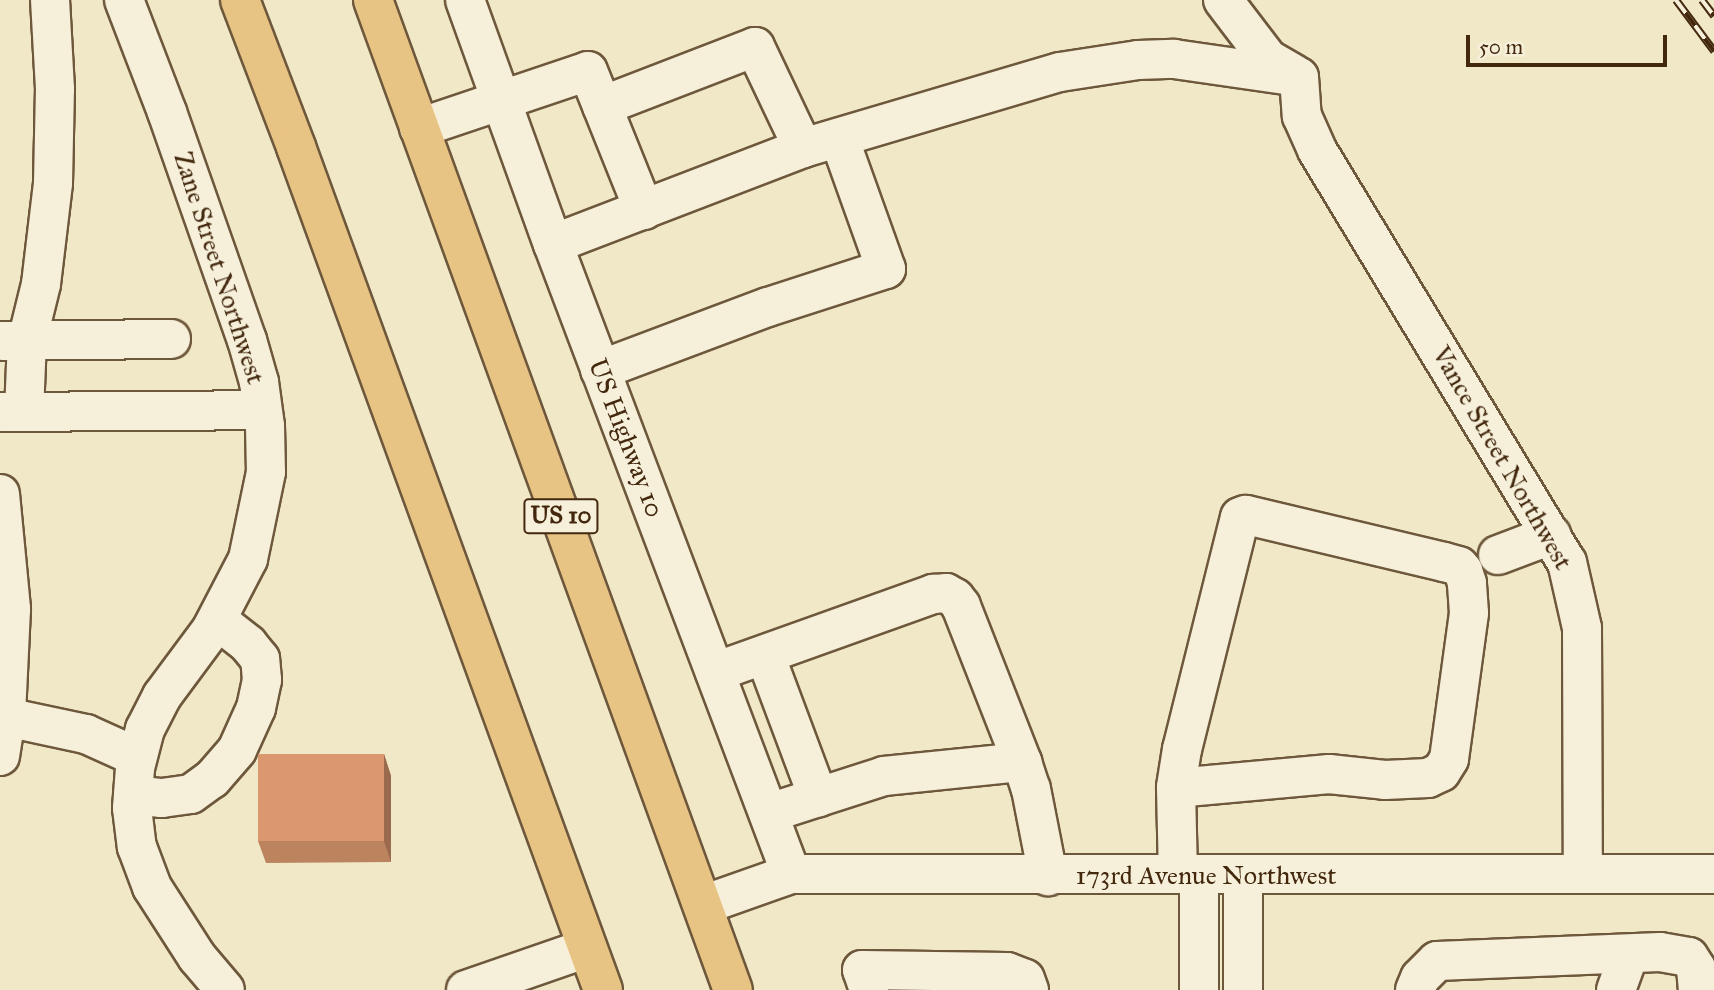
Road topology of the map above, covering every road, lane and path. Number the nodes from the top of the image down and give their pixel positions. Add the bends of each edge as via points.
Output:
1 (50, 0) edge
2 (124, 0) edge
3 (240, 0) edge
4 (373, 0) edge
5 (465, 0) edge
6 (1223, 0) edge
7 (1299, 77) junction
8 (500, 99) junction
9 (602, 106) junction
10 (419, 128) junction
11 (839, 138) junction
12 (803, 148) junction
13 (644, 209) junction
14 (553, 244) junction
15 (171, 339) dead end
16 (13, 341) edge
17 (600, 370) junction
18 (262, 410) junction
19 (12, 412) edge
20 (0, 494) edge
21 (1551, 535) junction
22 (1477, 560) junction
23 (218, 620) junction
24 (765, 655) junction
25 (715, 672) junction
26 (6, 717) junction
27 (0, 757) edge
28 (137, 757) junction
29 (1021, 762) junction
30 (1175, 788) junction
31 (133, 795) junction
32 (818, 797) junction
33 (769, 813) junction
34 (791, 873) junction
35 (1188, 874) junction
36 (1583, 874) junction
37 (1714, 874) edge
38 (1048, 876) junction
39 (1243, 876) junction
40 (703, 905) junction
41 (587, 948) junction
42 (1629, 955) junction
43 (1497, 974) edge
44 (947, 981) edge
45 (225, 990) edge
46 (466, 990) edge
47 (603, 990) edge
48 (733, 990) edge
49 (869, 990) edge
50 (1029, 990) edge
51 (1199, 990) edge
52 (1243, 990) edge
53 (1415, 990) edge
54 (1616, 990) edge
55 (1698, 990) edge

1 - 16 street via 55,89 53,183 41,285
2 - 18 street, Zane Street Northwest via 247,340
3 - 41 highway
4 - 10 highway, US 10
5 - 8 street, US Highway 10
6 - 7 street via 1268,59
7 - 11 street via 1174,59 1090,66
7 - 21 street, Vance Street Northwest via 1302,116 1318,150
8 - 9 street via 588,71
8 - 10 street
8 - 14 street, US Highway 10
9 - 12 street via 755,47
9 - 13 street
10 - 40 highway, US 10
11 - 12 street
11 - 17 street via 887,269 768,307
12 - 13 street
13 - 14 street
14 - 17 street, US Highway 10
15 - 16 street
16 - 19 street
17 - 25 street, US Highway 10
18 - 19 street
18 - 23 street, Zane Street Northwest via 266,472 259,516 248,559
20 - 26 street via 11,609
21 - 22 street
21 - 36 street, Vance Street Northwest via 1567,562 1583,628
22 - 30 street via 1467,583 1469,613 1449,759 1441,772 1428,778 1385,780 1329,774
22 - 30 street via 1240,517
23 - 28 street, Zane Street Northwest via 162,696
23 - 31 street via 260,659 257,708 242,740 212,779 191,794
24 - 25 street
24 - 29 street via 946,593 961,606
24 - 32 street
25 - 33 street, US Highway 10
26 - 27 street
26 - 28 street via 86,734
28 - 31 street, Zane Street Northwest
29 - 32 street via 884,776
29 - 38 street via 1031,789
30 - 35 street
31 - 45 street, Zane Street Northwest via 137,848 152,887 197,957
32 - 33 street
33 - 34 street, US Highway 10
34 - 38 street, 173rd Avenue Northwest
34 - 40 street, 173rd Avenue Northwest
35 - 38 street, 173rd Avenue Northwest
35 - 39 street, 173rd Avenue Northwest
35 - 51 street
36 - 37 street, 173rd Avenue Northwest
36 - 39 street, 173rd Avenue Northwest
39 - 52 street
40 - 48 highway, US 10
41 - 46 street
41 - 47 highway
42 - 43 street
42 - 54 street
42 - 55 street via 1660,952 1689,957 1696,968
43 - 53 street via 1437,961
44 - 49 street via 862,970
44 - 50 street via 1007,972 1025,979

